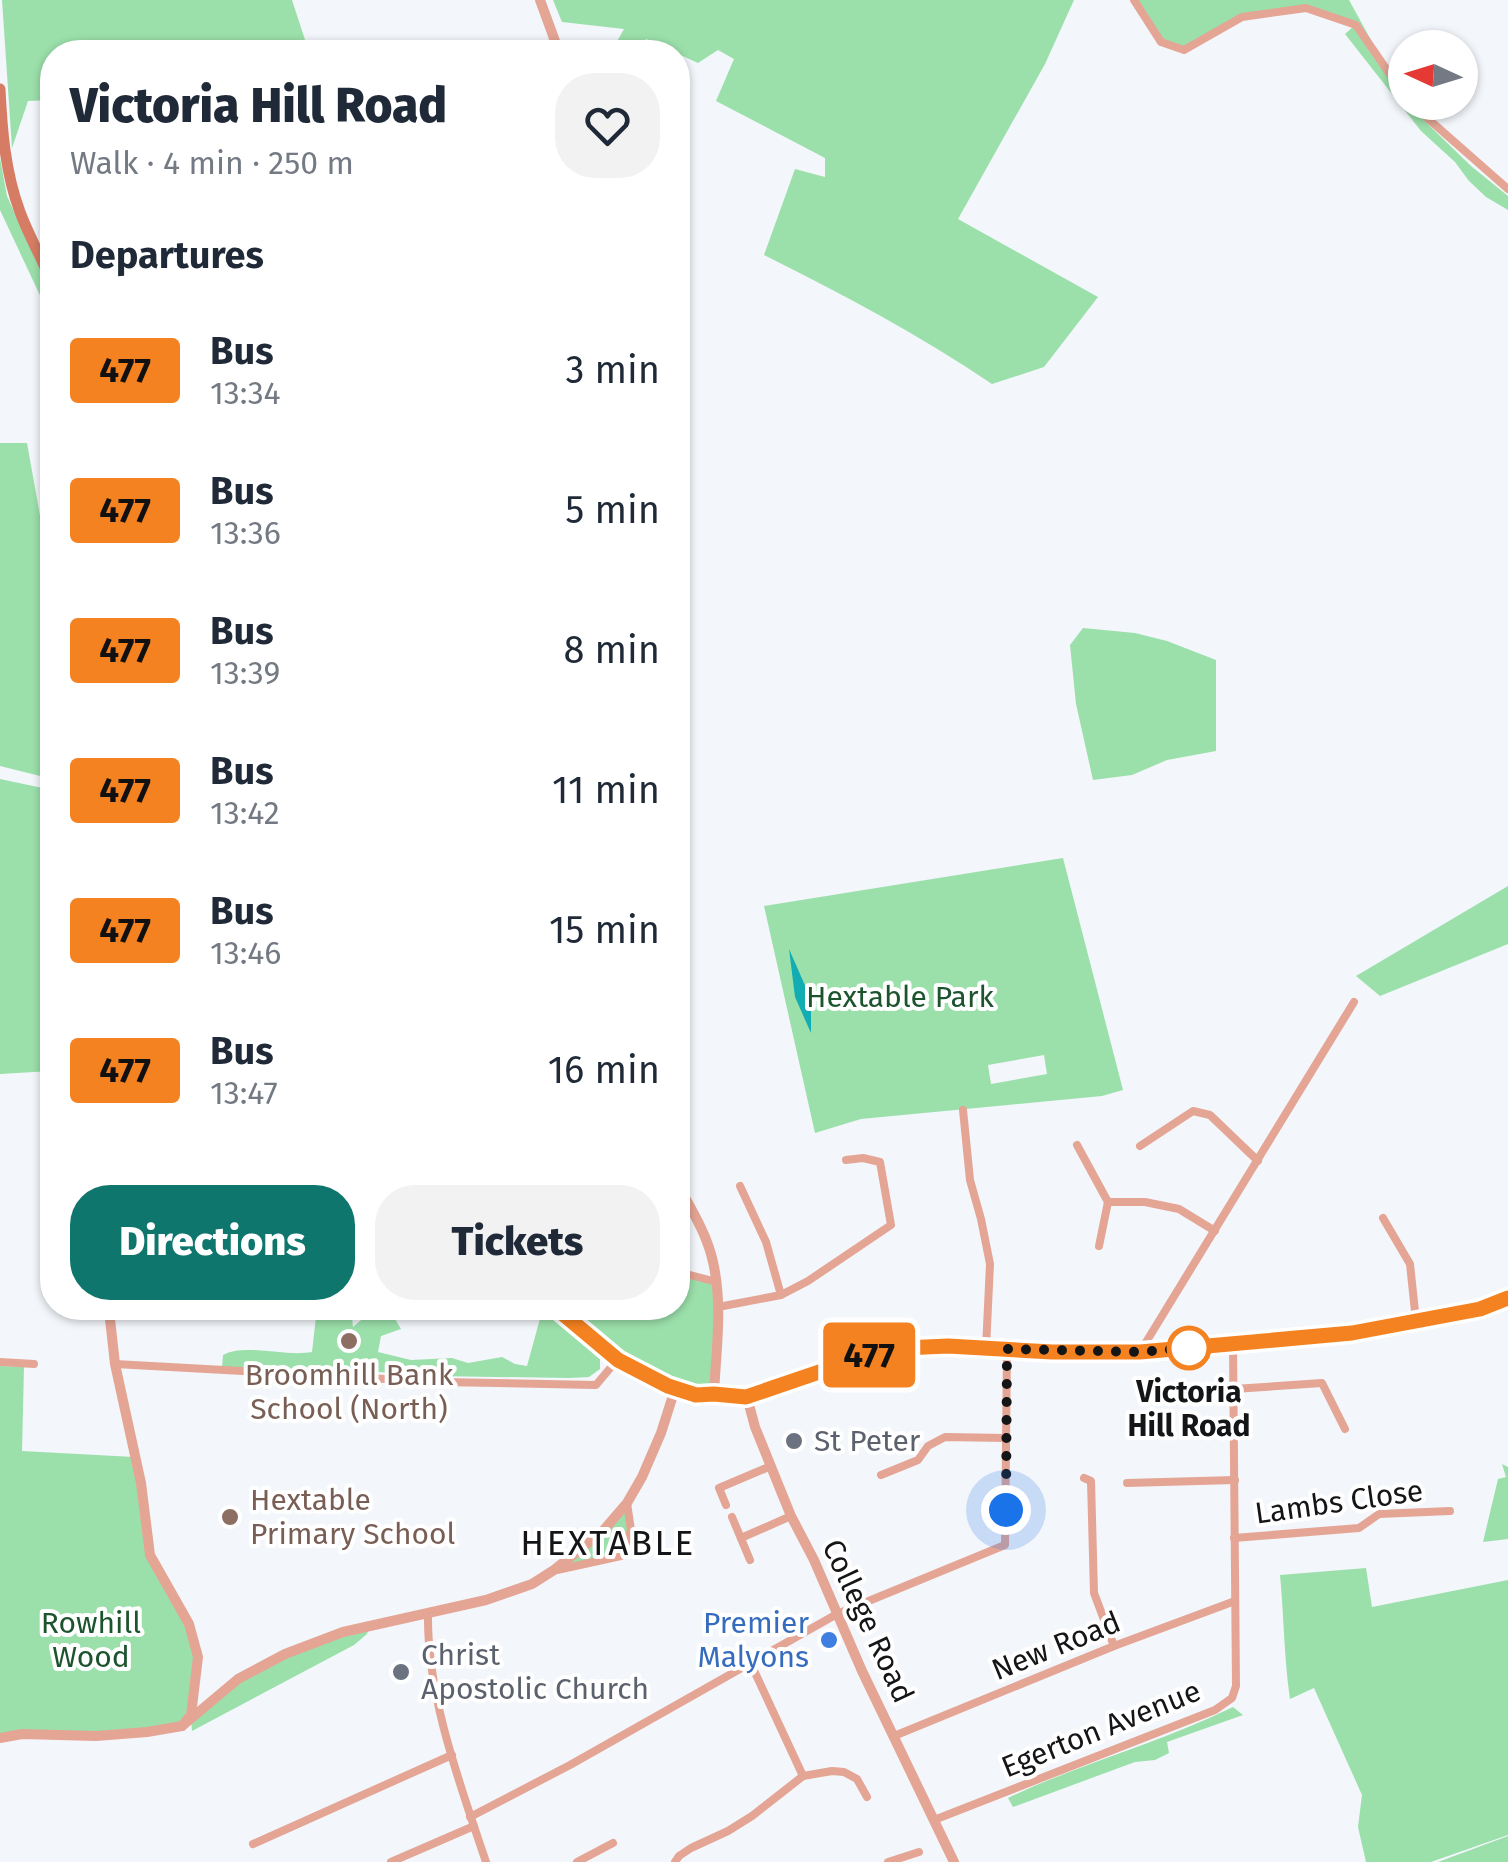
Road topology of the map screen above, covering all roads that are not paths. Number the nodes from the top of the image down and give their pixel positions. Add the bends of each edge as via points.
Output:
1 (540, 0) edge
2 (1134, 0) edge
3 (555, 40) edge
4 (1388, 71) edge
5 (0, 89) edge
6 (1430, 120) edge
7 (1508, 189) edge
8 (40, 255) edge
9 (1354, 1002) dead end
10 (963, 1110) dead end
11 (1077, 1145) dead end
12 (1140, 1146) dead end
13 (846, 1160) dead end
14 (1258, 1161) junction
15 (740, 1186) dead end
16 (1108, 1202) junction
17 (690, 1209) edge
18 (1382, 1218) dead end
19 (1214, 1232) junction
20 (1099, 1246) dead end
21 (690, 1275) edge
22 (717, 1282) junction
23 (780, 1295) junction
24 (1508, 1298) edge
25 (718, 1307) junction
26 (110, 1320) edge
27 (570, 1320) edge
28 (1416, 1322) junction
29 (1233, 1344) junction
30 (986, 1348) junction
31 (1007, 1349) junction
32 (1140, 1352) junction
33 (618, 1360) junction
34 (0, 1362) edge
35 (34, 1364) dead end
36 (115, 1364) junction
37 (675, 1389) junction
38 (1234, 1389) junction
39 (714, 1394) junction
40 (746, 1397) junction
41 (1346, 1429) dead end
42 (1006, 1438) junction
43 (771, 1466) junction
44 (881, 1476) dead end
45 (1084, 1478) dead end
46 (1235, 1480) junction
47 (1127, 1483) dead end
48 (627, 1504) junction
49 (726, 1505) dead end
50 (1450, 1511) dead end
51 (792, 1516) junction
52 (732, 1518) dead end
53 (740, 1538) junction
54 (1234, 1538) junction
55 (750, 1560) dead end
56 (554, 1570) junction
57 (1236, 1602) junction
58 (428, 1614) junction
59 (837, 1614) junction
60 (1114, 1646) junction
61 (751, 1664) junction
62 (182, 1726) junction
63 (894, 1736) junction
64 (0, 1738) edge
65 (452, 1755) junction
66 (803, 1776) junction
67 (867, 1797) dead end
68 (934, 1820) junction
69 (472, 1822) junction
70 (613, 1842) dead end
71 (253, 1844) dead end
72 (919, 1852) dead end
73 (390, 1862) edge
74 (486, 1862) edge
75 (578, 1862) edge
76 (675, 1862) edge
77 (888, 1862) edge
78 (954, 1862) edge

1 - 3 street
2 - 4 street via 1161,42 1184,50 1242,18 1306,8 1356,24
5 - 8 main road via 10,176
6 - 7 street
9 - 14 street
10 - 30 street via 970,1180 990,1264
11 - 16 street
12 - 14 street via 1193,1110 1210,1115
13 - 23 street via 880,1162 890,1225
14 - 19 street
15 - 23 street via 766,1242
16 - 19 street via 1179,1210
16 - 20 street
17 - 22 street
18 - 28 street via 1410,1264
19 - 32 street
21 - 22 street
22 - 25 street
23 - 25 street
24 - 28 main road
25 - 39 street
26 - 36 street
27 - 33 main road
28 - 29 main road
29 - 32 main road
29 - 38 street, Egerton Avenue
30 - 31 main road
30 - 40 main road via 925,1346 872,1354
31 - 32 main road
31 - 42 street
33 - 36 street via 596,1385
33 - 37 main road
34 - 35 street
36 - 62 street via 150,1555 189,1624 198,1656 191,1715
37 - 39 main road
37 - 48 street
38 - 41 street via 1322,1383
38 - 46 street, Egerton Avenue
39 - 40 main road
40 - 43 street, College Road
42 - 44 street via 945,1437 918,1460
42 - 59 street via 1006,1545
43 - 49 street via 719,1488
43 - 51 street, College Road
45 - 60 street via 1091,1480 1094,1593
46 - 47 street
46 - 54 street, Egerton Avenue
48 - 56 street
48 - 56 street via 632,1530 622,1556
50 - 54 street, Lambs Close via 1380,1514 1359,1528
51 - 53 street
51 - 59 street, College Road
52 - 53 street
53 - 55 street
54 - 57 street, Egerton Avenue
56 - 58 street via 532,1584
57 - 60 street, New Road
57 - 68 street, Egerton Avenue via 1236,1686 1224,1704
58 - 62 street via 343,1632 286,1654 238,1680
58 - 65 street via 428,1644
59 - 61 street
59 - 63 street, College Road
60 - 63 street, New Road
61 - 66 street
61 - 69 street
62 - 64 street
63 - 68 street, College Road
65 - 69 street
65 - 71 street
66 - 67 street via 844,1772
66 - 76 street
68 - 78 street, College Road
69 - 73 street
69 - 74 street
70 - 75 street
72 - 77 street

